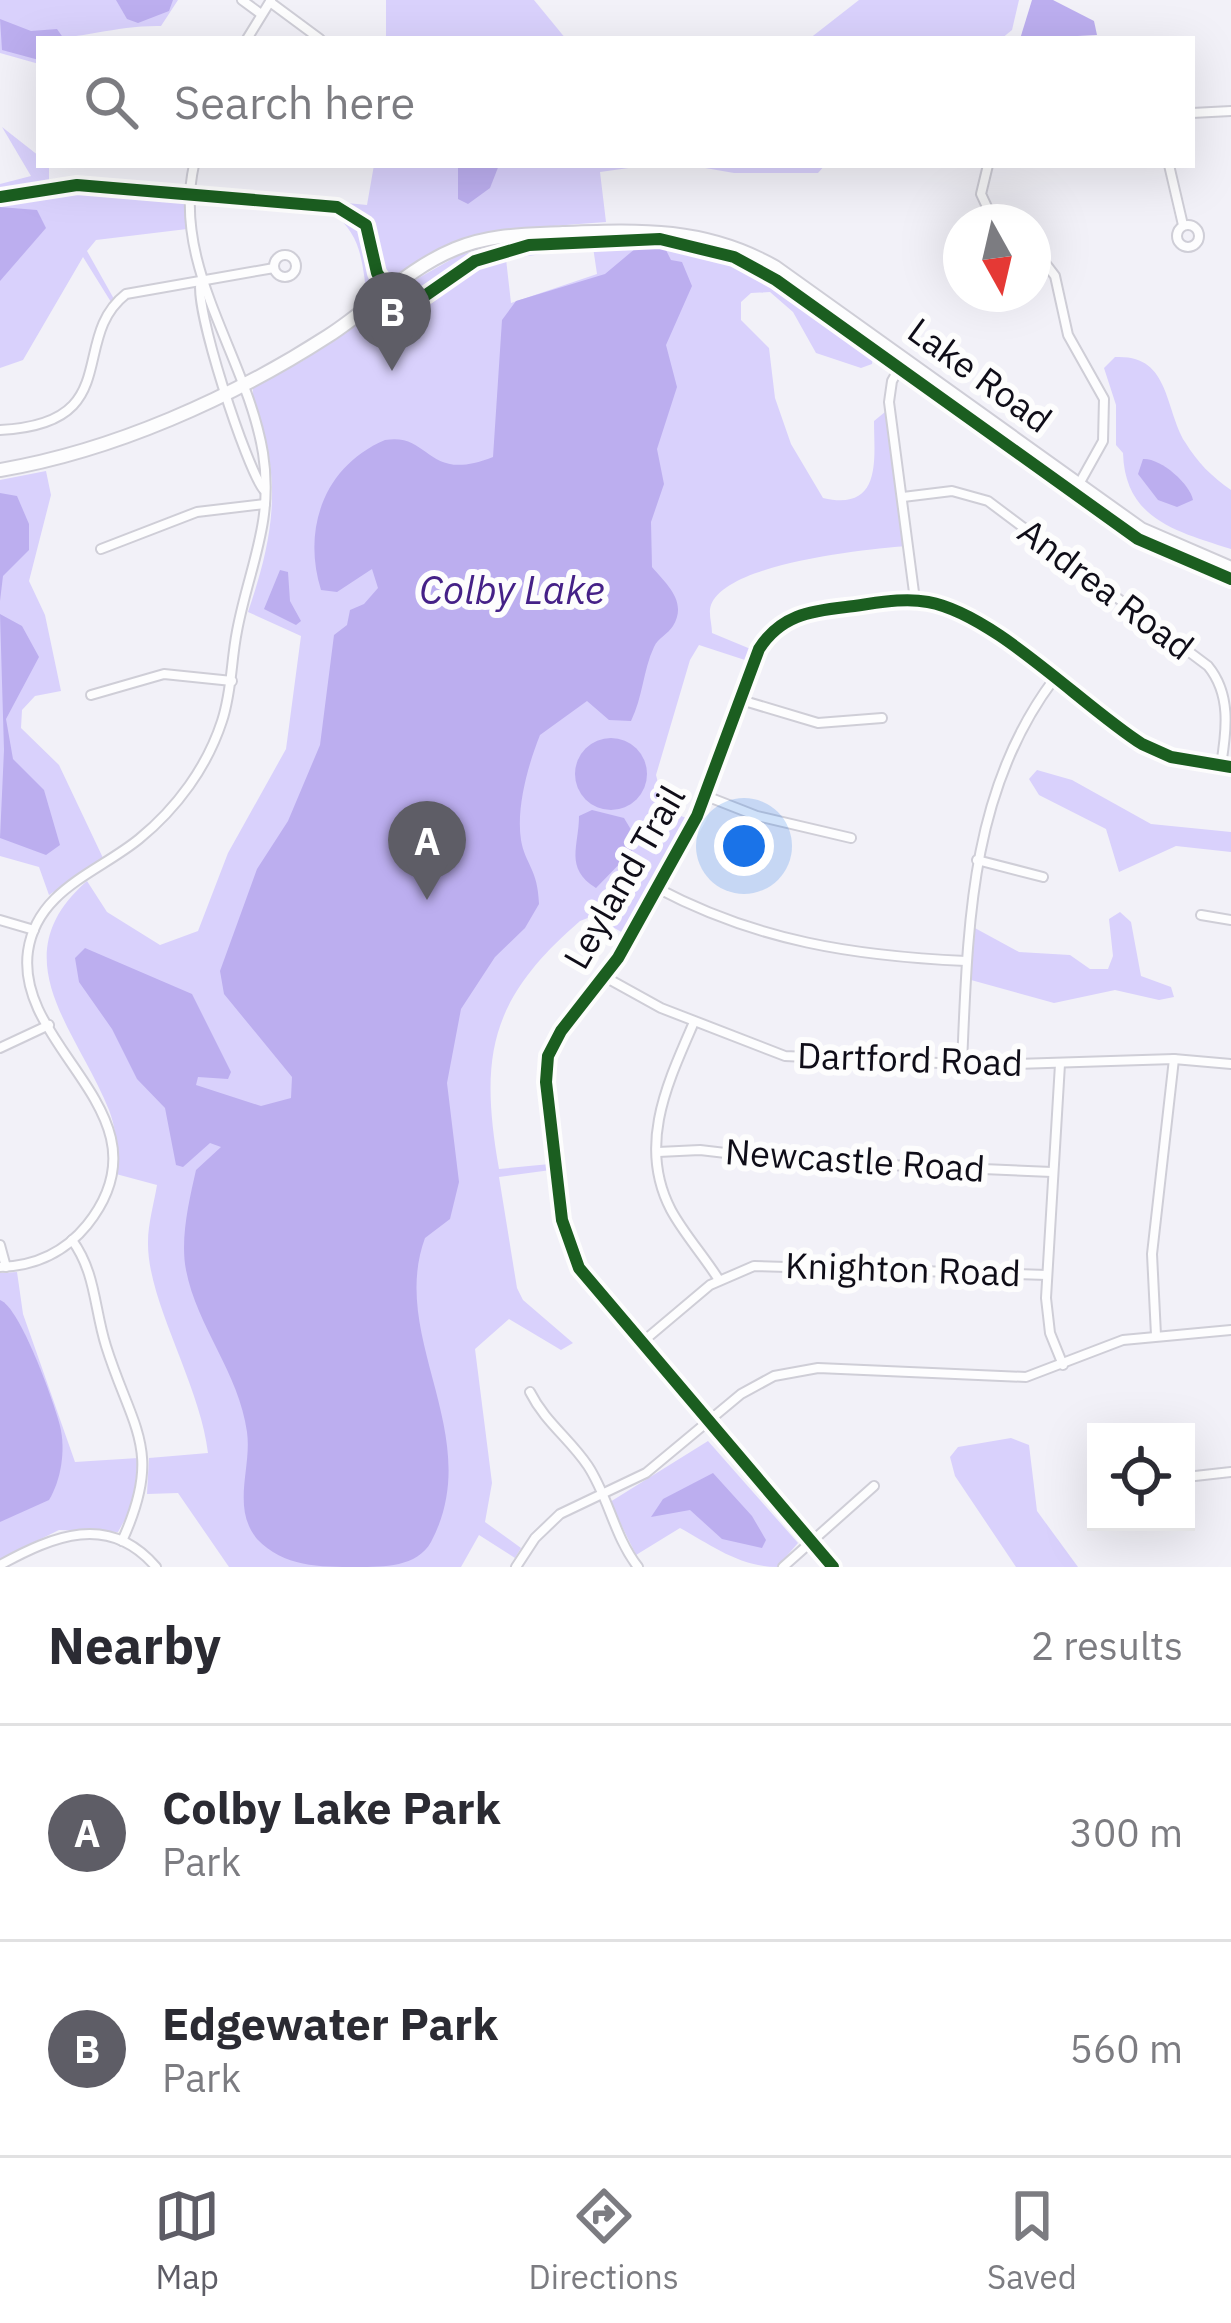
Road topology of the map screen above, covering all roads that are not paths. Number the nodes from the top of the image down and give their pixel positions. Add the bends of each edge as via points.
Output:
1 (242, 0) edge
2 (271, 1) edge
3 (261, 14) junction
4 (249, 36) edge
5 (316, 36) edge
6 (1231, 111) edge
7 (1195, 113) edge
8 (193, 168) edge
9 (987, 168) edge
10 (1170, 168) edge
11 (986, 204) edge
12 (1184, 225) dead end
13 (274, 268) dead end
14 (1051, 271) edge
15 (202, 279) junction
16 (905, 358) junction
17 (243, 384) junction
18 (227, 391) junction
19 (0, 430) edge
20 (0, 470) edge
21 (1079, 484) junction
22 (264, 490) junction
23 (903, 496) junction
24 (265, 504) junction
25 (100, 549) dead end
26 (1231, 568) edge
27 (915, 600) junction
28 (1054, 679) junction
29 (232, 681) junction
30 (91, 695) dead end
31 (741, 700) junction
32 (882, 718) dead end
33 (1226, 766) edge
34 (706, 796) junction
35 (851, 838) dead end
36 (977, 860) junction
37 (1043, 877) dead end
38 (657, 888) junction
39 (1201, 915) dead end
40 (0, 920) edge
41 (1231, 920) edge
42 (34, 929) junction
43 (966, 962) junction
44 (605, 976) junction
45 (694, 1022) junction
46 (49, 1025) junction
47 (0, 1048) edge
48 (1174, 1059) junction
49 (1060, 1063) junction
50 (962, 1064) junction
51 (1231, 1064) edge
52 (658, 1153) junction
53 (1052, 1172) junction
54 (72, 1240) junction
55 (0, 1245) edge
56 (3, 1267) edge
57 (1047, 1275) junction
58 (718, 1280) junction
59 (1231, 1330) edge
60 (1156, 1335) junction
61 (640, 1344) junction
62 (1063, 1365) junction
63 (530, 1392) dead end
64 (707, 1423) junction
65 (1231, 1472) edge
66 (1195, 1476) edge
67 (874, 1486) dead end
68 (601, 1494) junction
69 (122, 1541) junction
70 (810, 1541) junction
71 (17, 1555) junction
72 (0, 1565) edge
73 (24, 1567) edge
74 (156, 1567) edge
75 (516, 1567) edge
76 (638, 1567) edge
77 (783, 1567) edge
78 (833, 1567) edge

1 - 3 street
2 - 3 street
2 - 5 street
3 - 4 street
6 - 7 street
8 - 15 street via 189,194
9 - 11 street
10 - 12 street
13 - 15 street
14 - 21 street via 1068,335 1104,399 1103,441
15 - 17 street
15 - 18 street via 200,316
15 - 19 street via 120,298 71,409
16 - 17 street, Lake Road via 742,250 679,232 616,229 509,235 454,249 328,337
16 - 21 street, Lake Road
16 - 23 street via 889,398
17 - 18 street, Lake Road
17 - 22 street
18 - 20 street, Lake Road via 92,448
18 - 22 street
21 - 26 street, Lake Road via 1162,541
22 - 24 street
23 - 27 street
23 - 33 street, Andrea Road via 952,491 990,502 1211,668 1230,706
24 - 25 street via 196,512
24 - 29 street
27 - 28 street, Leyland Trail via 966,615
27 - 31 street, Leyland Trail via 790,619 758,652
28 - 33 street, Leyland Trail via 1146,747
28 - 36 street via 1008,751
29 - 30 street via 164,674
29 - 42 street via 216,738 184,794 141,838 57,895
31 - 32 street via 822,724
31 - 34 street, Leyland Trail
34 - 35 street
34 - 38 street, Leyland Trail
36 - 37 street
36 - 43 street
38 - 43 street via 781,940
38 - 44 street, Leyland Trail
39 - 41 street
40 - 42 street
42 - 46 street via 28,980
43 - 50 street
44 - 45 street, Dartford Road
44 - 61 street, Leyland Trail via 555,1040 546,1086 568,1245 586,1280
45 - 50 street, Dartford Road via 785,1056
45 - 52 street via 657,1111
46 - 47 street
46 - 54 street via 96,1096 112,1147 101,1202
48 - 49 street, Dartford Road
48 - 51 street, Dartford Road
48 - 60 street via 1152,1248
49 - 50 street, Dartford Road
49 - 53 street
52 - 53 street, Newcastle Road
52 - 58 street via 670,1208
53 - 57 street
54 - 56 street via 36,1262
54 - 69 street via 89,1266 141,1446 142,1494
55 - 56 street
57 - 58 street, Knighton Road via 770,1264
57 - 62 street via 1050,1330
58 - 61 street, Knighton Road
59 - 60 street
60 - 62 street
61 - 64 street, Leyland Trail
62 - 64 street via 1019,1377 799,1370 754,1385
63 - 68 street
64 - 68 street via 646,1473
64 - 70 street, Leyland Trail
65 - 66 street
67 - 70 street
68 - 75 street via 549,1523
68 - 76 street
69 - 71 street via 73,1532
69 - 74 street
70 - 77 street
70 - 78 street, Leyland Trail
71 - 72 street
71 - 73 street

